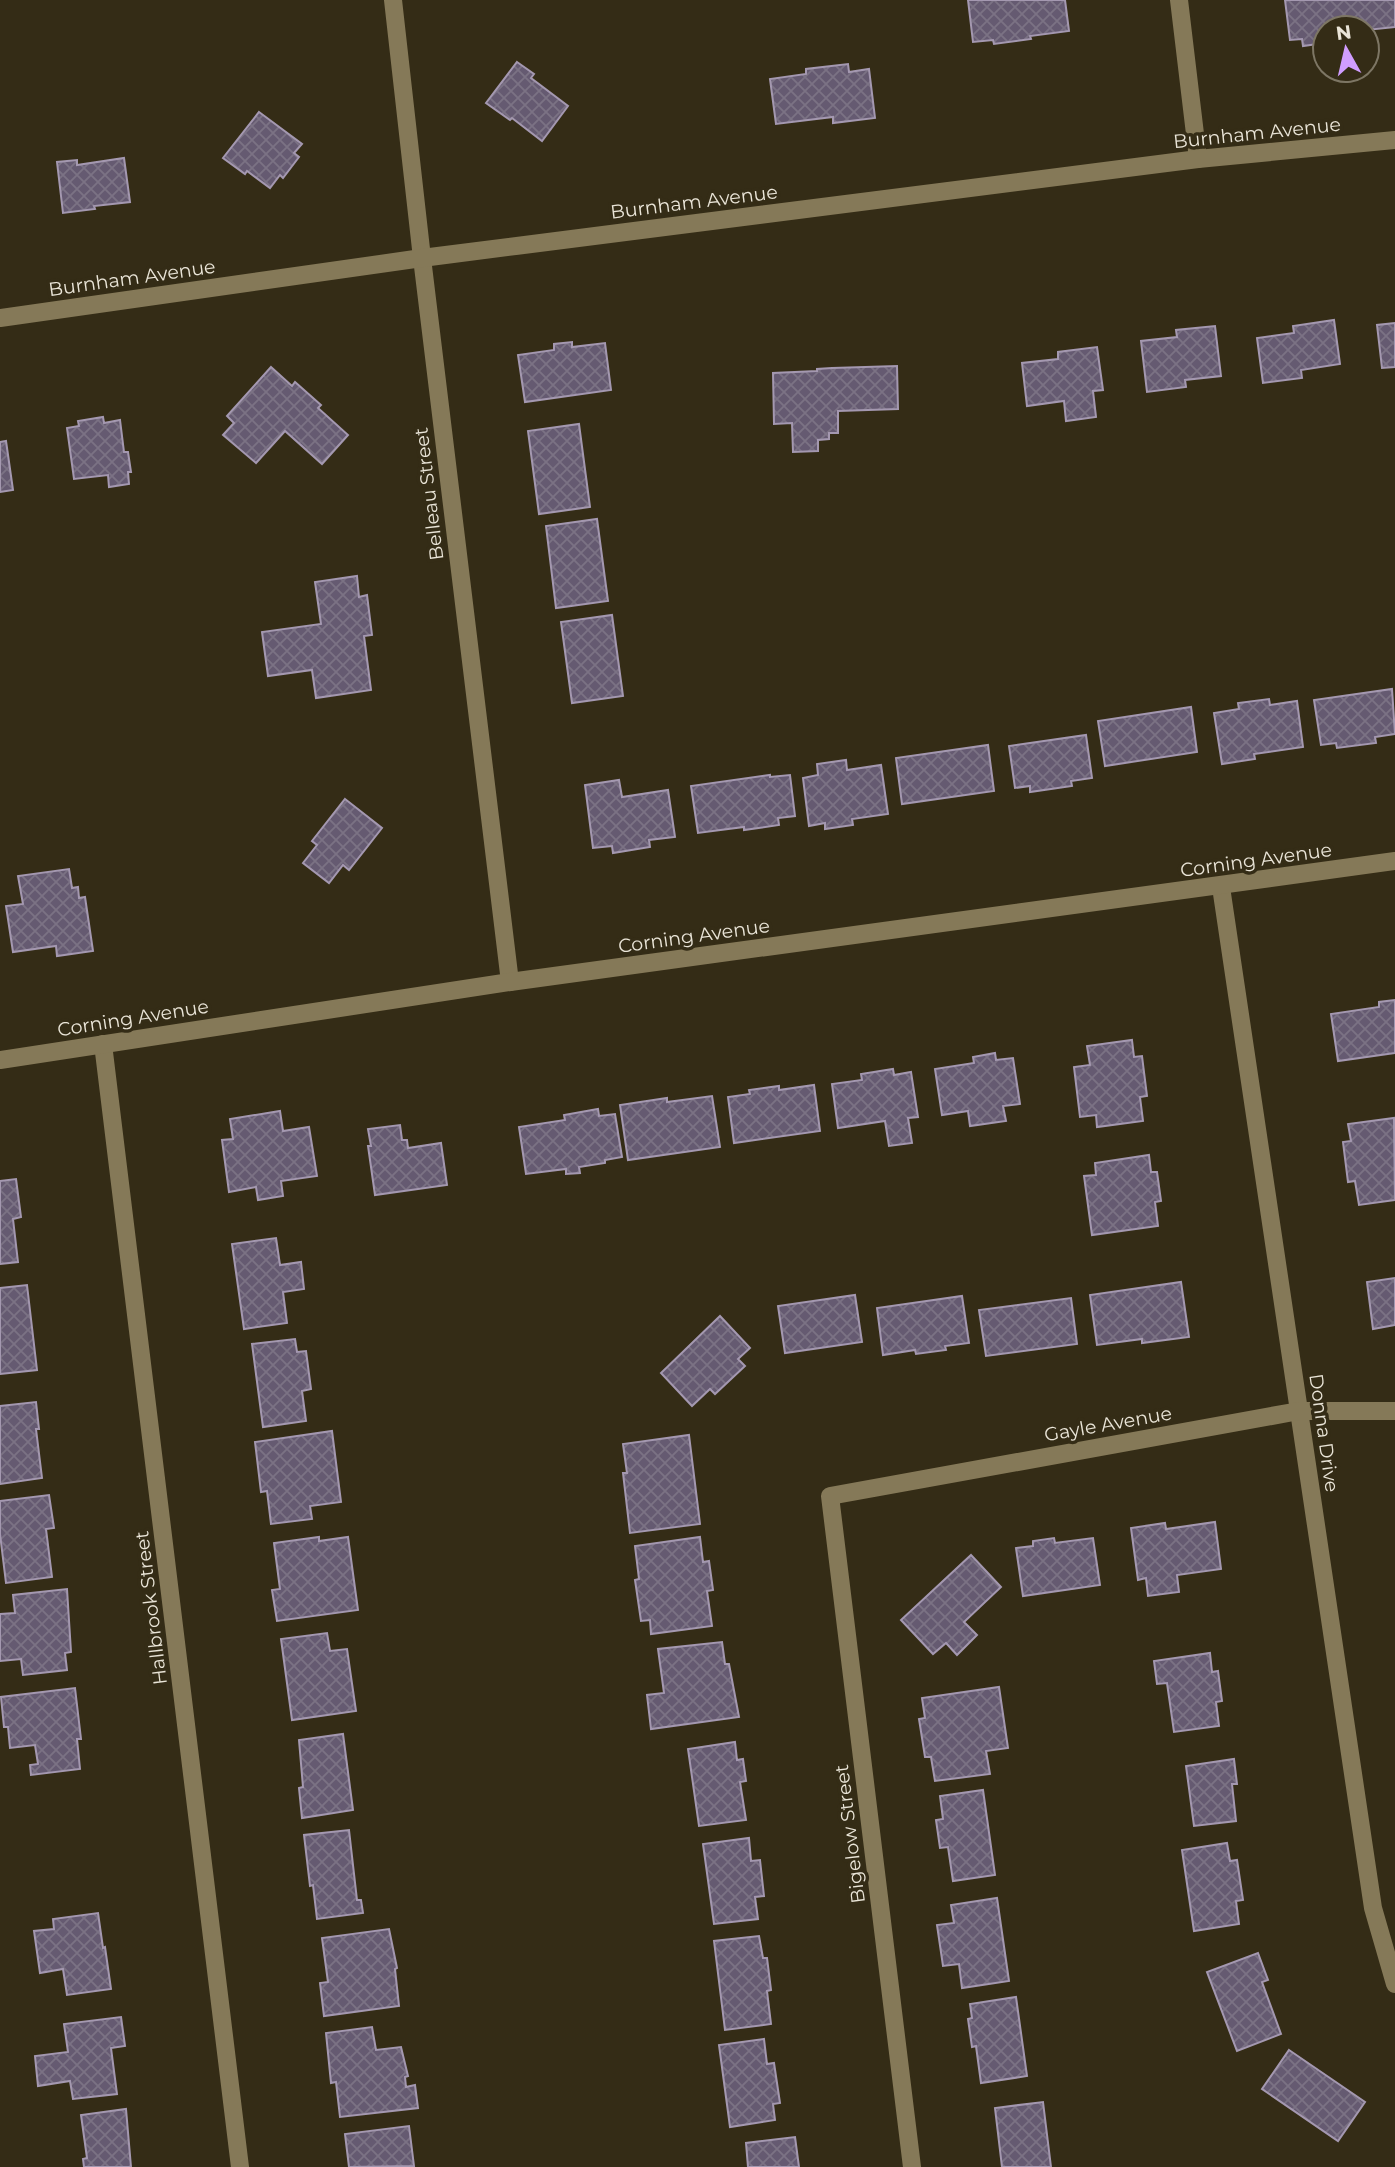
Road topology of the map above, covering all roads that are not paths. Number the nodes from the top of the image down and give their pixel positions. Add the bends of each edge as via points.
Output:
1 (393, 0) edge
2 (1180, 0) edge
3 (1395, 139) edge
4 (1198, 159) junction
5 (422, 258) junction
6 (0, 318) edge
7 (1395, 862) edge
8 (1221, 887) junction
9 (510, 982) junction
10 (103, 1044) junction
11 (0, 1060) edge
12 (1299, 1411) junction
13 (1395, 1411) edge
14 (830, 1496) joint
15 (1394, 1984) edge
16 (240, 2167) edge
17 (912, 2167) edge

1 - 5 street, Belleau Street
2 - 4 street
3 - 4 street, Burnham Avenue
4 - 5 street, Burnham Avenue
5 - 6 street, Burnham Avenue
5 - 9 street, Belleau Street
7 - 8 street, Corning Avenue
8 - 9 street, Corning Avenue
8 - 12 street, Donna Drive
9 - 10 street, Corning Avenue
10 - 11 street, Corning Avenue
10 - 16 street, Hallbrook Street
12 - 13 street, Gayle Avenue
12 - 14 street, Gayle Avenue
12 - 15 street, Donna Drive via 1373,1908
14 - 17 street, Bigelow Street

